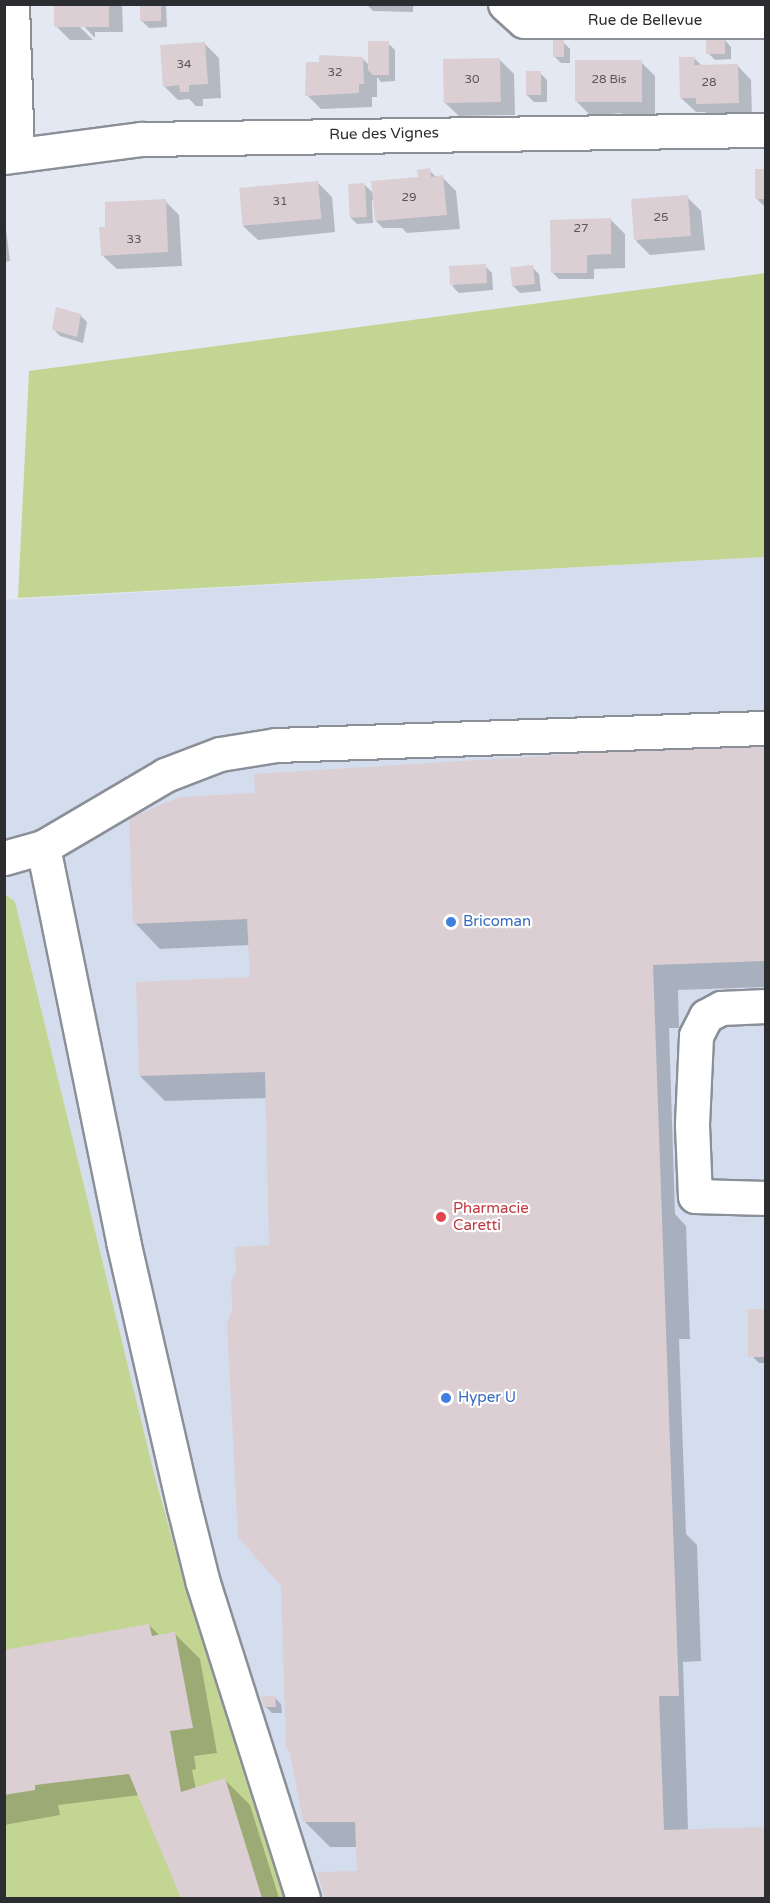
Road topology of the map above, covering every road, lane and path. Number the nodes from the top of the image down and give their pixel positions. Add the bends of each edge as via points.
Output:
1 (12, 4) edge
2 (514, 13) edge
3 (667, 13) edge
4 (765, 21) edge
5 (765, 130) edge
6 (11, 156) edge
7 (765, 728) edge
8 (43, 847) junction
9 (4, 858) edge
10 (765, 1006) edge
11 (765, 1198) edge
12 (303, 1899) edge

1 - 6 street
2 - 3 street, Rue de Bellevue
3 - 4 street, Rue de Bellevue
5 - 6 street, Rue des Vignes via 141,139
7 - 8 street via 276,745 220,754 165,775
8 - 9 street
8 - 12 street via 123,1241 184,1507 203,1582
10 - 11 street via 722,1008 706,1016 696,1036 692,1125 695,1196

